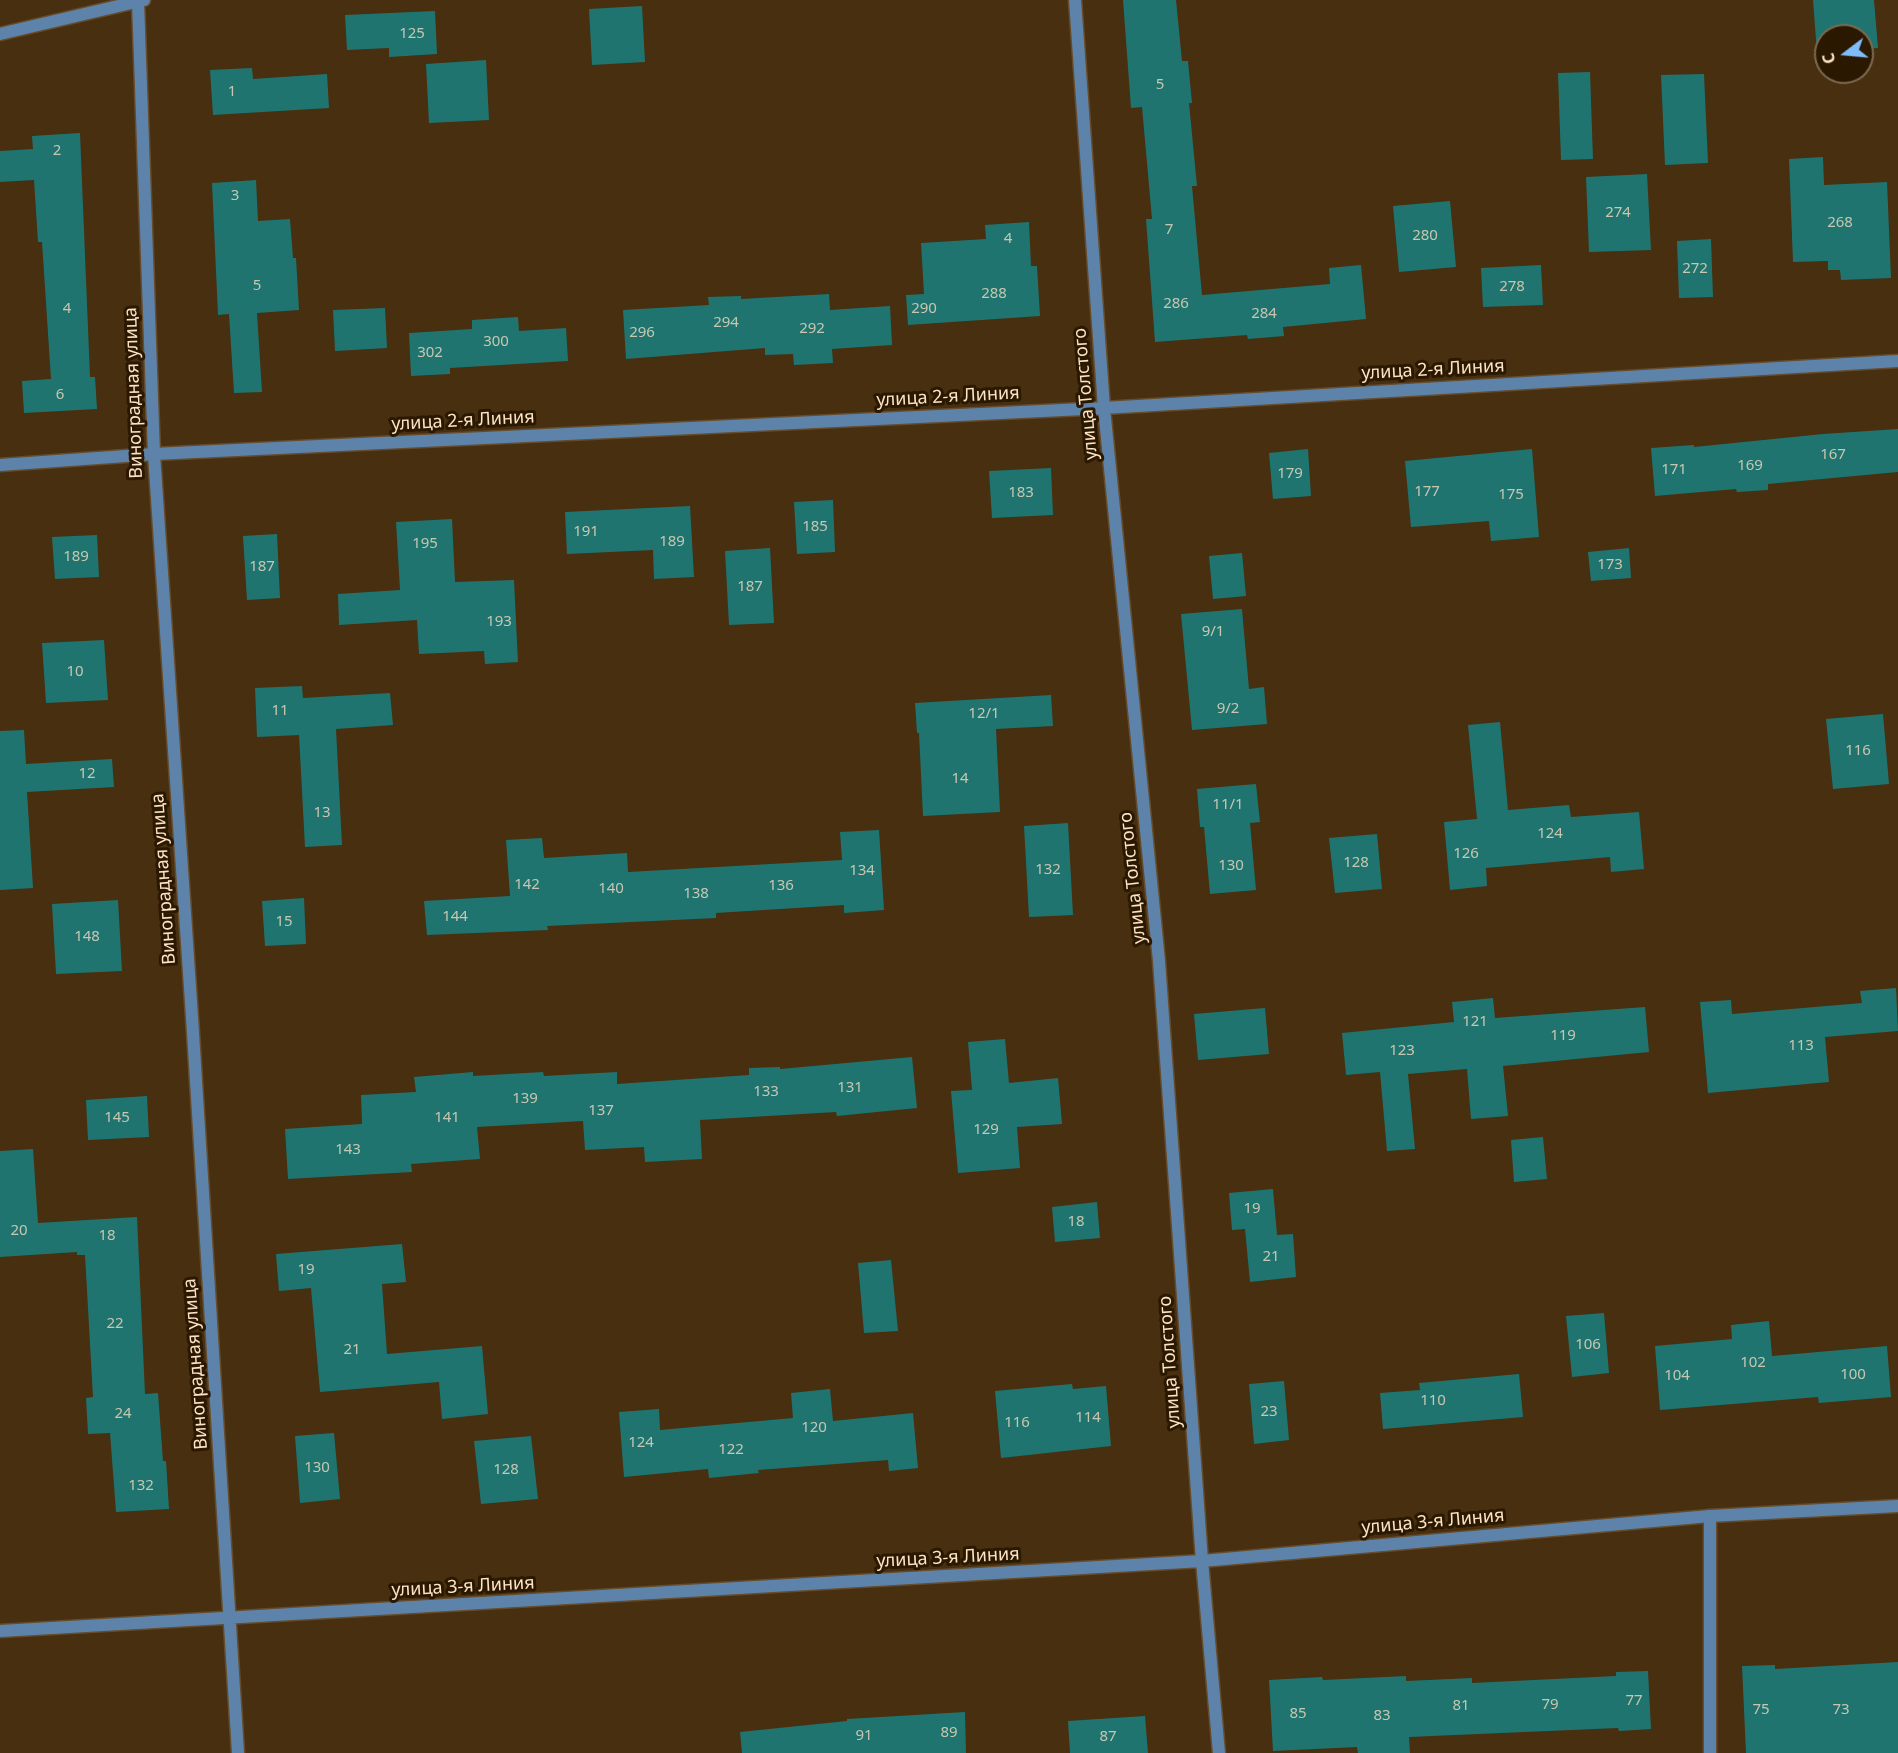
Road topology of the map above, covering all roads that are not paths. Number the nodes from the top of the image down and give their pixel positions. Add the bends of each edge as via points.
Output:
1 (1075, 0) edge
2 (141, 1) edge
3 (0, 34) edge
4 (1898, 361) edge
5 (1104, 408) junction
6 (154, 454) junction
7 (0, 465) edge
8 (1898, 1506) edge
9 (1710, 1516) junction
10 (1202, 1561) junction
11 (231, 1619) junction
12 (0, 1631) edge
13 (238, 1753) edge
14 (1219, 1753) edge
15 (1710, 1753) edge

1 - 5 street, улица Толстого
2 - 3 street
2 - 6 street, Виноградная улица
4 - 5 street, улица 2-я Линия
5 - 6 street, улица 2-я Линия
5 - 10 street, улица Толстого via 1160,961
6 - 7 street, улица 2-я Линия
6 - 11 street, Виноградная улица
8 - 9 street, улица 3-я Линия
9 - 10 street, улица 3-я Линия
9 - 15 street
10 - 11 street, улица 3-я Линия
10 - 14 street, улица Толстого
11 - 12 street, улица 3-я Линия
11 - 13 street, Виноградная улица

